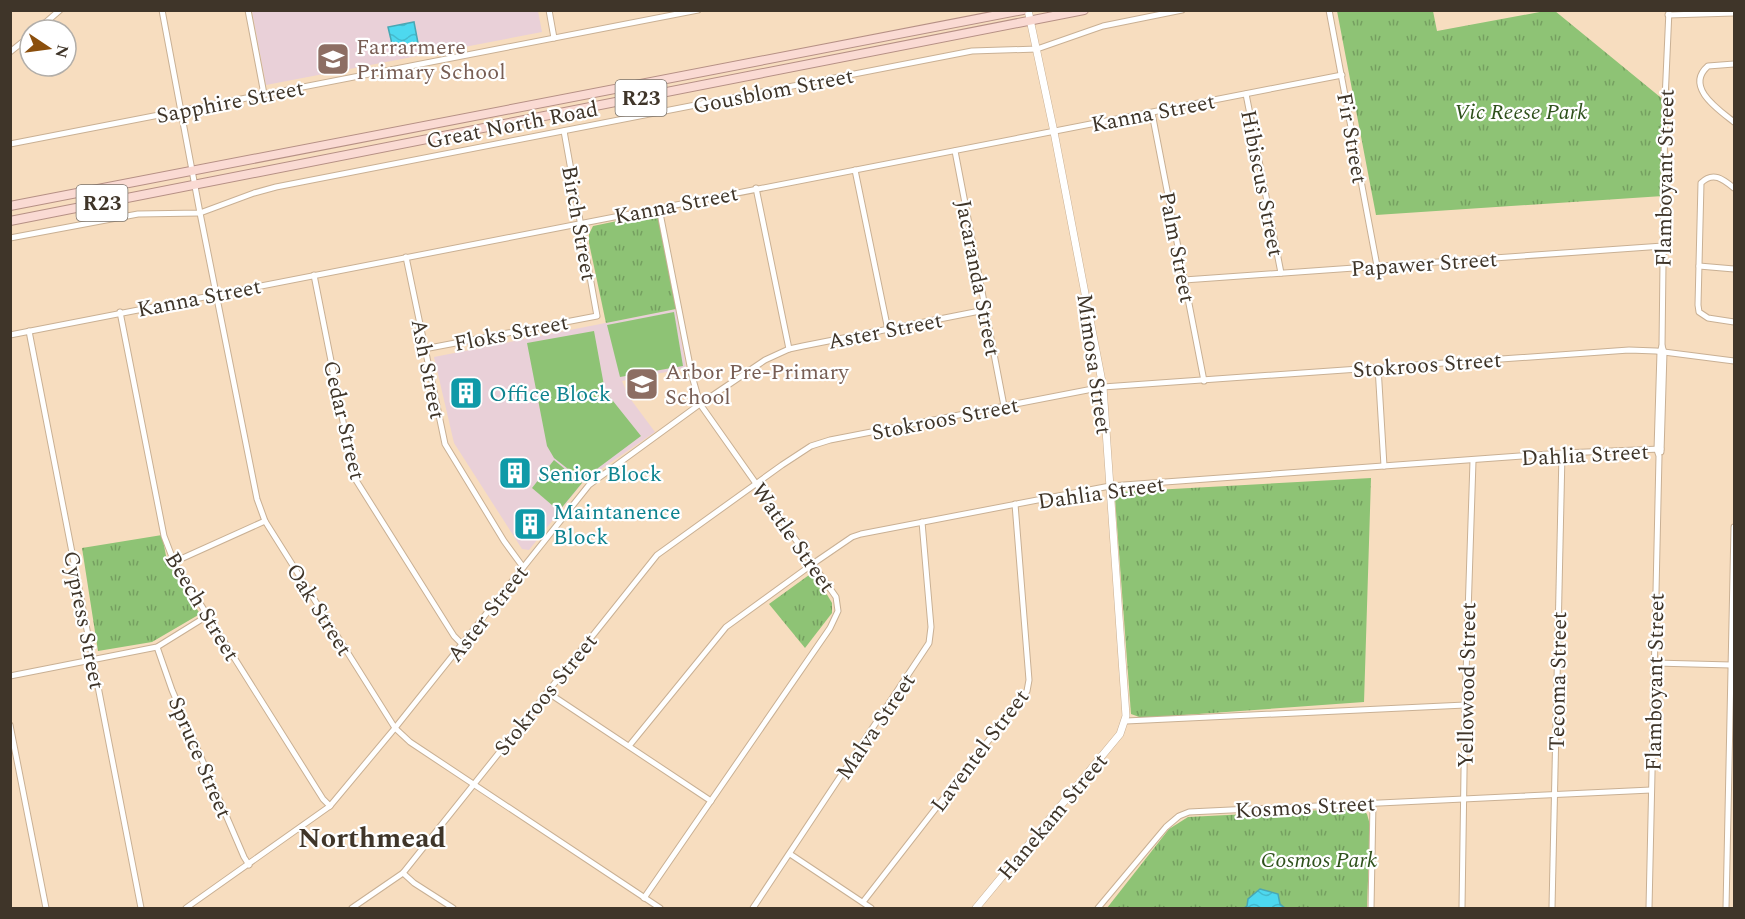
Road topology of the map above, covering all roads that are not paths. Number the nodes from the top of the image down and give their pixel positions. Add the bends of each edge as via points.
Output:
1 (162, 10) edge
2 (248, 10) edge
3 (549, 10) edge
4 (698, 10) edge
5 (1002, 10) edge
6 (1023, 10) edge
7 (1028, 10) edge
8 (1084, 10) edge
9 (1182, 10) edge
10 (1329, 10) edge
11 (1669, 13) edge
12 (1705, 13) edge
13 (1734, 14) edge
14 (990, 17) junction
15 (1030, 21) junction
16 (554, 38) junction
17 (1037, 50) junction
18 (1734, 64) edge
19 (716, 70) junction
20 (1342, 75) junction
21 (719, 83) junction
22 (264, 94) junction
23 (1246, 94) junction
24 (181, 111) junction
25 (1152, 113) junction
26 (1734, 122) edge
27 (564, 131) junction
28 (1054, 132) junction
29 (10, 144) edge
30 (955, 151) junction
31 (855, 170) junction
32 (192, 171) junction
33 (194, 184) junction
34 (756, 188) junction
35 (1734, 188) edge
36 (10, 206) edge
37 (659, 208) junction
38 (200, 213) junction
39 (10, 221) edge
40 (579, 223) junction
41 (10, 238) edge
42 (1663, 246) junction
43 (406, 257) junction
44 (1377, 266) junction
45 (1699, 266) junction
46 (1734, 269) edge
47 (1281, 273) junction
48 (314, 275) junction
49 (1184, 280) junction
50 (217, 294) junction
51 (985, 310) junction
52 (120, 312) junction
53 (597, 316) joint
54 (1734, 322) edge
55 (888, 330) junction
56 (29, 331) junction
57 (10, 335) edge
58 (424, 349) junction
59 (789, 349) junction
60 (1662, 350) junction
61 (1734, 361) edge
62 (1378, 367) junction
63 (1204, 381) junction
64 (1103, 387) junction
65 (700, 404) junction
66 (1004, 406) junction
67 (1659, 452) junction
68 (1562, 453) junction
69 (1473, 461) junction
70 (1384, 466) junction
71 (756, 483) junction
72 (1110, 486) junction
73 (1015, 504) junction
74 (265, 521) junction
75 (922, 522) junction
76 (1734, 527) edge
77 (174, 562) junction
78 (814, 563) junction
79 (523, 567) junction
80 (207, 616) junction
81 (462, 644) junction
82 (157, 647) junction
83 (93, 659) junction
84 (1654, 663) junction
85 (1731, 665) junction
86 (10, 676) edge
87 (547, 692) junction
88 (1465, 705) junction
89 (1126, 722) junction
90 (10, 725) edge
91 (395, 728) junction
92 (629, 746) junction
93 (473, 785) junction
94 (1651, 790) junction
95 (1555, 795) junction
96 (1464, 799) junction
97 (711, 801) junction
98 (1732, 802) edge
99 (1373, 803) junction
100 (330, 806) junction
101 (790, 854) junction
102 (249, 865) junction
103 (403, 873) junction
104 (644, 898) junction
105 (863, 902) junction
106 (978, 908) edge
107 (46, 909) edge
108 (141, 909) edge
109 (186, 909) edge
110 (352, 909) edge
111 (453, 909) edge
112 (660, 909) edge
113 (753, 909) edge
114 (871, 909) edge
115 (1098, 909) edge
116 (1371, 909) edge
117 (1462, 909) edge
118 (1552, 909) edge
119 (1649, 909) edge
120 (1726, 909) edge

1 - 24 street, Oak Street
2 - 22 street
3 - 16 street
4 - 16 street, Sapphire Street
5 - 14 main road
6 - 14 main road, Great North Road / R23
7 - 15 street, Mimosa Street
8 - 15 main road, Great North Road / R23
9 - 17 street, Gousblom Street via 1103,26
10 - 20 street, Fir Street
11 - 12 street
11 - 42 street, Flamboyant Street
12 - 13 street
14 - 19 main road, Great North Road / R23
15 - 17 street, Mimosa Street
15 - 21 main road, Great North Road / R23
16 - 22 street, Sapphire Street
17 - 27 street, Gousblom Street via 972,51
17 - 28 street, Mimosa Street
18 - 26 street via 1708,66 1700,82 1708,102
19 - 21 main road
19 - 32 main road, Great North Road / R23
20 - 23 street, Kanna Street
20 - 44 street, Fir Street
21 - 33 main road, Great North Road / R23
22 - 24 street, Sapphire Street
23 - 25 street, Kanna Street
23 - 47 street, Hibiscus Street
24 - 29 street, Sapphire Street
24 - 32 street, Oak Street
25 - 28 street, Kanna Street
25 - 49 street, Palm Street
27 - 38 street, Gousblom Street via 263,189
27 - 40 street, Birch Street
28 - 30 street, Kanna Street
28 - 64 street, Mimosa Street
30 - 31 street, Kanna Street
30 - 51 street, Jacaranda Street
31 - 34 street, Kanna Street
31 - 55 street
32 - 33 street, Oak Street
32 - 36 main road, Great North Road / R23
33 - 38 street, Oak Street
33 - 39 main road, Great North Road / R23
34 - 37 street, Kanna Street
34 - 59 street
35 - 45 street via 1716,176 1701,183
37 - 40 street, Kanna Street
37 - 65 street, Wattle Street
38 - 41 street, Gousblom Street via 138,214
38 - 50 street, Oak Street
40 - 43 street, Kanna Street
40 - 53 street, Birch Street
42 - 44 street, Papawer Street
42 - 60 street, Flamboyant Street
43 - 48 street, Kanna Street
43 - 58 street, Ash Street
44 - 47 street, Papawer Street
45 - 46 street
45 - 54 street via 1699,312 1708,318
47 - 49 street, Papawer Street
48 - 50 street, Kanna Street
48 - 81 street, Cedar Street via 354,477
49 - 63 street, Palm Street
50 - 52 street, Kanna Street
50 - 74 street, Oak Street via 257,499
51 - 55 street, Aster Street
51 - 66 street, Jacaranda Street
52 - 56 street, Kanna Street
52 - 77 street, Beech Street via 164,536
53 - 58 street, Floks Street
55 - 59 street, Aster Street
56 - 57 street, Kanna Street
56 - 83 street, Cypress Street
58 - 79 street, Ash Street via 445,444
59 - 65 street, Aster Street via 765,360
60 - 61 street, Stokroos Street
60 - 62 street, Stokroos Street
60 - 67 street, Flamboyant Street
62 - 63 street, Stokroos Street
62 - 70 street
63 - 64 street, Stokroos Street
64 - 66 street, Stokroos Street
64 - 72 street, Mimosa Street
65 - 71 street, Wattle Street
65 - 79 street, Aster Street via 589,485
66 - 71 street, Stokroos Street via 819,443
67 - 68 street, Dahlia Street
67 - 84 street, Flamboyant Street
68 - 69 street, Dahlia Street
68 - 95 street, Tecoma Street
69 - 70 street, Dahlia Street
69 - 88 street, Yellowood Street
70 - 72 street, Dahlia Street
71 - 78 street, Wattle Street
71 - 87 street, Stokroos Street via 657,555
72 - 73 street, Dahlia Street
72 - 89 street, Mimosa Street
73 - 75 street, Dahlia Street
73 - 105 street, Laventel Street via 1028,691
74 - 77 street
74 - 91 street, Oak Street
75 - 78 street, Dahlia Street via 852,537
75 - 101 street, Malva Street via 929,643
76 - 85 street
77 - 80 street, Beech Street
78 - 92 street, Dahlia Street via 726,627
78 - 97 street, Wattle Street via 836,597 837,616
79 - 81 street, Aster Street
80 - 82 street
80 - 100 street, Beech Street
81 - 91 street, Aster Street
82 - 83 street
82 - 102 street, Spruce Street via 176,700
83 - 86 street
83 - 108 street, Cypress Street
84 - 85 street
84 - 94 street, Flamboyant Street
85 - 98 street
87 - 92 street
87 - 93 street, Stokroos Street
88 - 89 street
88 - 96 street, Yellowood Street
89 - 106 street, Hanekam Street
90 - 107 street
91 - 93 street, Oak Street
91 - 100 street, Aster Street
92 - 97 street
93 - 103 street, Stokroos Street
93 - 104 street, Oak Street
94 - 95 street, Kosmos Street
94 - 119 street, Flamboyant Street
95 - 96 street, Kosmos Street
95 - 118 street, Tecoma Street
96 - 99 street, Kosmos Street
96 - 117 street, Yellowood Street
97 - 104 street, Wattle Street
98 - 120 street
99 - 115 street, Kosmos Street via 1184,813 1166,827
99 - 116 street
100 - 102 street, Aster Street
101 - 105 street
101 - 113 street, Malva Street
102 - 109 street, Aster Street
103 - 110 street, Stokroos Street
103 - 111 street
104 - 112 street, Oak Street
105 - 114 street

